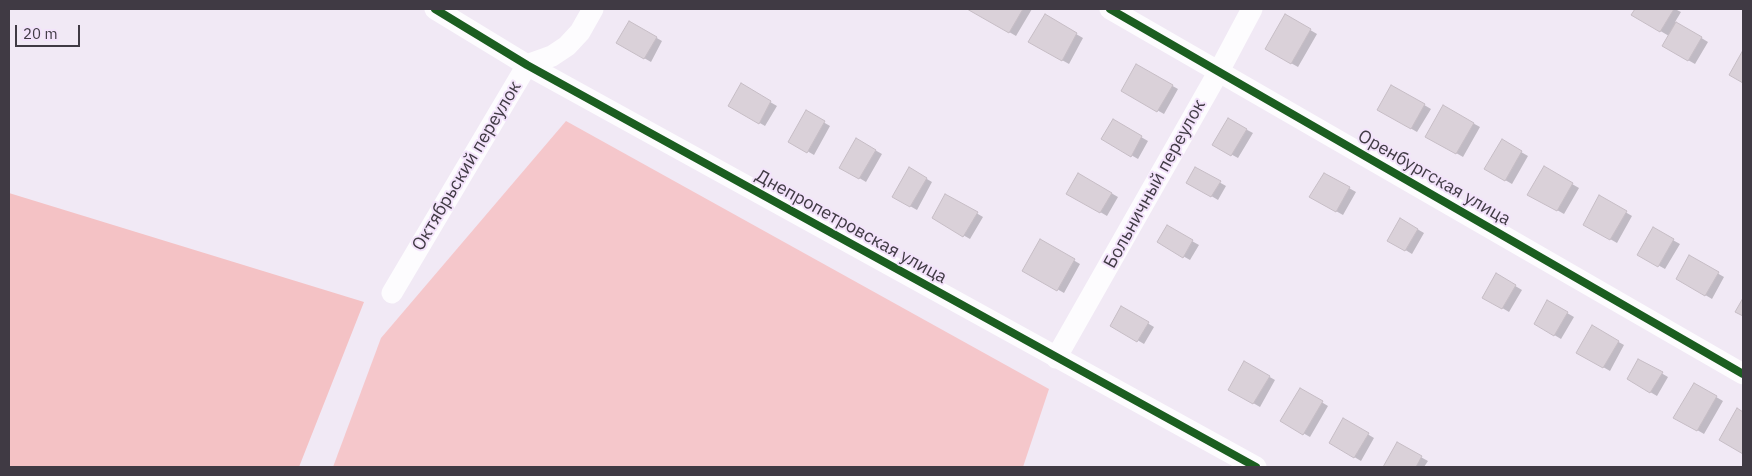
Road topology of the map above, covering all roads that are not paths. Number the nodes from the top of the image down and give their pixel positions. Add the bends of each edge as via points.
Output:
1 (435, 9) edge
2 (592, 9) edge
3 (1110, 9) edge
4 (1252, 9) edge
5 (527, 65) junction
6 (1219, 71) junction
7 (392, 293) dead end
8 (1056, 358) junction
9 (1743, 374) edge
10 (1256, 467) edge

1 - 5 street, Днепропетровская улица
2 - 5 street, Октябрьский переулок via 580,32 567,46 552,56
3 - 6 street, Оренбургская улица
4 - 6 street, Больничный переулок
5 - 7 street, Октябрьский переулок
5 - 8 street, Днепропетровская улица
6 - 8 street, Больничный переулок
6 - 9 street, Оренбургская улица
8 - 10 street, Днепропетровская улица

